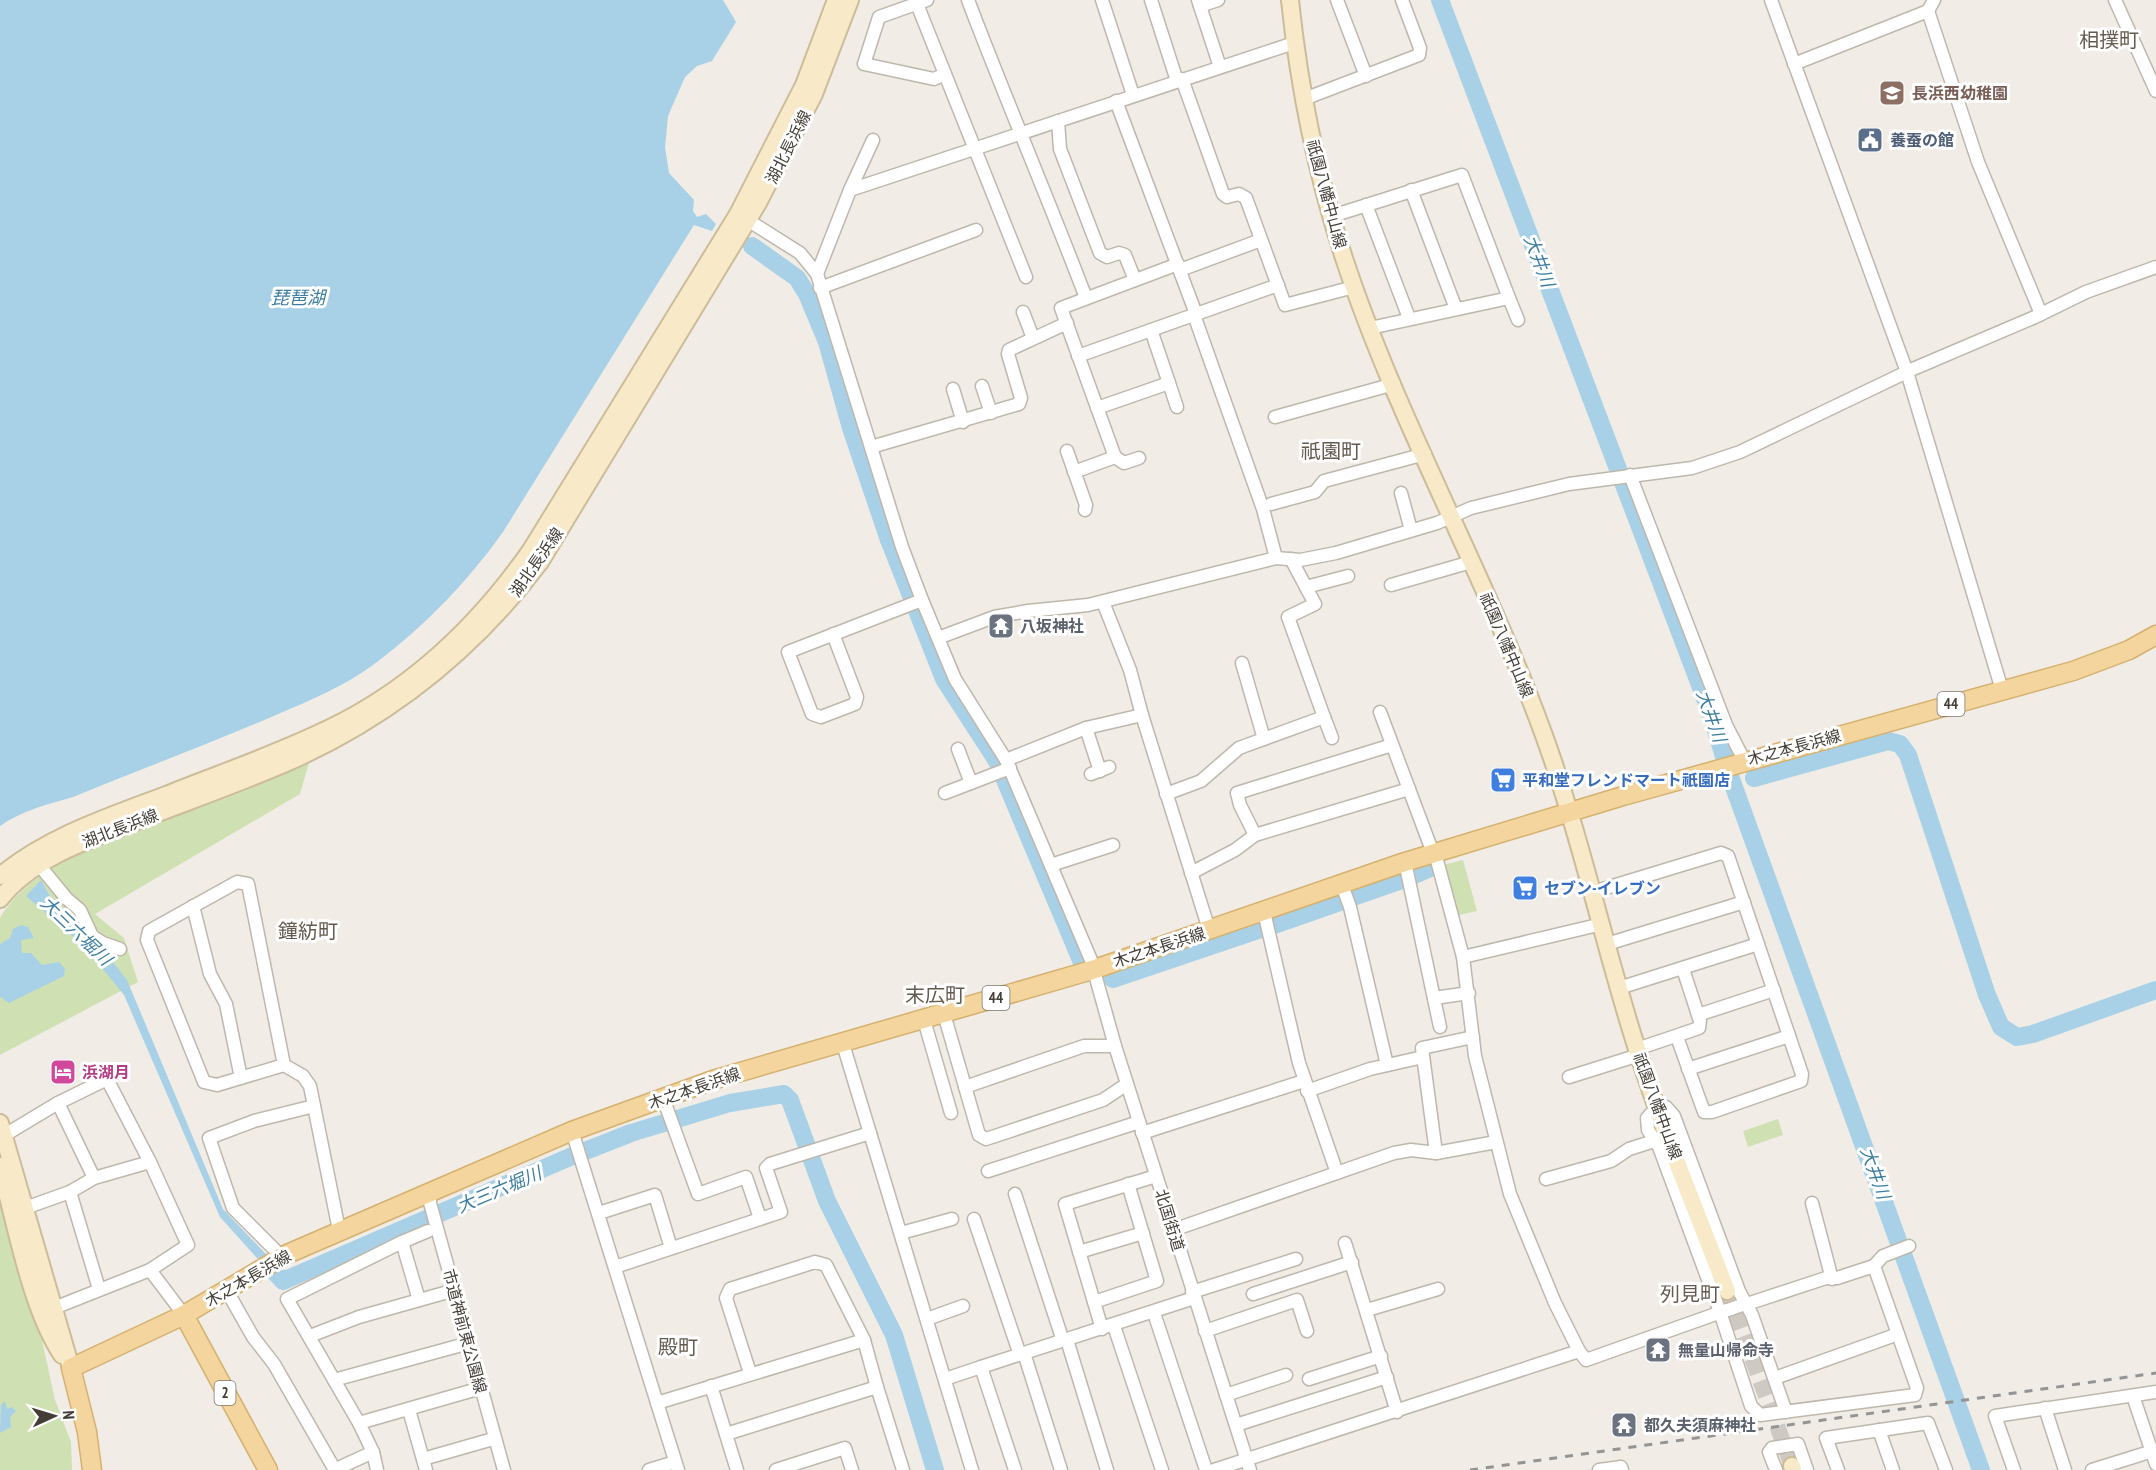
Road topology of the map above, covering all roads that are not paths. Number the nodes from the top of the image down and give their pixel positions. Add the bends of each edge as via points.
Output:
1 (836, 0) edge
2 (850, 0) edge
3 (968, 0) edge
4 (1102, 0) edge
5 (1151, 0) edge
6 (1218, 0) edge
7 (1290, 0) edge
8 (1337, 0) edge
9 (1402, 0) edge
10 (1771, 0) edge
11 (2115, 0) edge
12 (922, 2) edge
13 (1199, 3) edge
14 (1931, 6) edge
15 (1294, 44) junction
16 (1794, 64) junction
17 (1220, 67) junction
18 (945, 74) junction
19 (1366, 76) junction
20 (1179, 80) junction
21 (2156, 91) edge
22 (1133, 95) junction
23 (1304, 99) junction
24 (1116, 101) junction
25 (1058, 121) junction
26 (1018, 134) junction
27 (873, 141) dead end
28 (974, 149) junction
29 (850, 190) junction
30 (1411, 190) junction
31 (1366, 205) junction
32 (1332, 216) junction
33 (743, 217) junction
34 (976, 230) dead end
35 (1261, 240) junction
36 (1179, 267) junction
37 (2156, 267) edge
38 (817, 274) junction
39 (1026, 277) dead end
40 (1135, 280) junction
41 (1278, 285) junction
42 (1354, 286) junction
43 (820, 288) junction
44 (1086, 298) junction
45 (1509, 298) junction
46 (1456, 309) junction
47 (1023, 312) dead end
48 (1195, 314) junction
49 (2041, 314) junction
50 (1409, 318) junction
51 (1518, 320) dead end
52 (1067, 323) junction
53 (1370, 328) junction
54 (1151, 330) junction
55 (1033, 338) junction
56 (1078, 356) junction
57 (1906, 372) junction
58 (1169, 383) junction
59 (1394, 384) junction
60 (982, 386) dead end
61 (953, 389) dead end
62 (1177, 406) dead end
63 (1097, 408) junction
64 (991, 413) junction
65 (1275, 417) dead end
66 (963, 422) junction
67 (871, 447) junction
68 (1066, 451) dead end
69 (1425, 454) junction
70 (1115, 457) junction
71 (1139, 458) dead end
72 (1074, 472) junction
73 (1629, 475) junction
74 (1401, 493) dead end
75 (1271, 504) dead end
76 (1085, 510) dead end
77 (1452, 517) junction
78 (1411, 530) junction
79 (1276, 558) junction
80 (1291, 559) junction
81 (1471, 562) junction
82 (1348, 576) dead end
83 (1391, 585) dead end
84 (1306, 587) junction
85 (917, 602) junction
86 (1103, 602) junction
87 (833, 634) junction
88 (2156, 635) edge
89 (938, 638) junction
90 (1242, 663) dead end
91 (2002, 690) junction
92 (1380, 712) dead end
93 (1142, 715) junction
94 (1324, 717) junction
95 (1086, 728) junction
96 (1332, 738) dead end
97 (1264, 739) junction
98 (1392, 745) junction
99 (958, 749) dead end
100 (1742, 761) junction
101 (1005, 767) junction
102 (1100, 771) dead end
103 (971, 783) junction
104 (1409, 789) junction
105 (945, 793) dead end
106 (1166, 794) junction
107 (1569, 812) junction
108 (1255, 835) junction
109 (1113, 845) dead end
110 (1434, 853) junction
111 (1405, 862) junction
112 (39, 865) junction
113 (1051, 865) junction
114 (1191, 873) junction
115 (0, 876) edge
116 (1342, 885) junction
117 (1593, 892) junction
118 (0, 899) edge
119 (1744, 902) junction
120 (194, 906) junction
121 (1264, 912) junction
122 (1602, 924) junction
123 (1212, 930) junction
124 (1607, 944) junction
125 (1758, 944) junction
126 (120, 949) dead end
127 (1463, 957) junction
128 (1683, 969) junction
129 (1092, 970) junction
130 (1618, 988) junction
131 (1774, 990) junction
132 (1468, 993) junction
133 (1434, 998) junction
134 (944, 1014) junction
135 (1698, 1015) junction
136 (924, 1020) junction
137 (1440, 1027) dead end
138 (1789, 1036) junction
139 (1473, 1037) junction
140 (1677, 1037) junction
141 (843, 1044) junction
142 (1115, 1046) junction
143 (1638, 1052) junction
144 (1422, 1056) junction
145 (284, 1065) junction
146 (1387, 1065) junction
147 (1688, 1069) junction
148 (1569, 1077) dead end
149 (241, 1078) junction
150 (1127, 1084) junction
151 (1306, 1086) junction
152 (965, 1087) junction
153 (58, 1103) junction
154 (665, 1104) junction
155 (314, 1106) junction
156 (1658, 1106) junction
157 (951, 1113) dead end
158 (1140, 1127) junction
159 (2, 1129) edge
160 (870, 1133) junction
161 (575, 1138) junction
162 (1654, 1141) junction
163 (1496, 1142) junction
164 (1436, 1153) junction
165 (150, 1162) junction
166 (0, 1166) edge
167 (988, 1171) dead end
168 (1337, 1173) junction
169 (1156, 1176) junction
170 (94, 1178) junction
171 (1546, 1179) dead end
172 (1128, 1184) junction
173 (70, 1192) junction
174 (1016, 1194) dead end
175 (431, 1200) junction
176 (1812, 1203) dead end
177 (25, 1208) junction
178 (599, 1212) junction
179 (760, 1218) junction
180 (952, 1219) dead end
181 (974, 1219) dead end
182 (432, 1227) junction
183 (343, 1230) junction
184 (1173, 1230) junction
185 (901, 1233) junction
186 (1143, 1233) junction
187 (402, 1242) junction
188 (1345, 1243) dead end
189 (671, 1248) junction
190 (1904, 1248) dead end
191 (1079, 1252) junction
192 (283, 1256) junction
193 (1296, 1259) dead end
194 (1352, 1262) junction
195 (1874, 1266) junction
196 (615, 1268) junction
197 (150, 1270) junction
198 (1832, 1279) junction
199 (99, 1289) junction
200 (1438, 1289) dead end
201 (455, 1290) junction
202 (227, 1291) junction
203 (1727, 1291) tunnel mouth
204 (1253, 1294) dead end
205 (1193, 1295) junction
206 (419, 1300) junction
207 (1094, 1302) junction
208 (963, 1306) dead end
209 (54, 1308) junction
210 (1733, 1308) junction
211 (1367, 1310) junction
212 (1154, 1313) junction
213 (184, 1315) junction
214 (927, 1318) junction
215 (1108, 1327) junction
216 (1205, 1331) junction
217 (1307, 1331) dead end
218 (1898, 1334) junction
219 (310, 1336) junction
220 (864, 1340) junction
221 (1065, 1341) junction
222 (469, 1343) junction
223 (1579, 1351) junction
224 (1022, 1354) junction
225 (1381, 1356) junction
226 (981, 1366) junction
227 (71, 1368) junction
228 (750, 1373) junction
229 (1286, 1375) dead end
230 (1387, 1377) junction
231 (1775, 1378) junction
232 (945, 1379) junction
233 (1309, 1379) dead end
234 (334, 1380) junction
235 (711, 1386) junction
236 (877, 1387) junction
237 (481, 1388) junction
238 (2156, 1392) edge
239 (1226, 1395) junction
240 (2133, 1396) junction
241 (657, 1403) junction
242 (2045, 1408) junction
243 (409, 1410) junction
244 (1397, 1412) junction
245 (1786, 1412) junction
246 (359, 1423) junction
247 (1236, 1425) junction
248 (1879, 1430) junction
249 (726, 1434) junction
250 (493, 1439) junction
251 (2154, 1450) edge
252 (373, 1452) junction
253 (424, 1464) edge
254 (2156, 1464) edge
255 (1248, 1465) edge
256 (676, 1466) edge
257 (92, 1470) edge
258 (268, 1470) edge
259 (334, 1470) edge
260 (377, 1470) edge
261 (504, 1470) edge
262 (649, 1470) edge
263 (737, 1470) edge
264 (776, 1470) edge
265 (852, 1470) edge
266 (903, 1470) edge
267 (972, 1470) edge
268 (1015, 1470) edge
269 (1061, 1470) edge
270 (1107, 1470) edge
271 (1162, 1470) edge
272 (1206, 1470) edge
273 (1214, 1470) edge
274 (1599, 1470) edge
275 (1622, 1470) edge
276 (1838, 1470) edge
277 (1893, 1470) edge
278 (1946, 1470) edge
279 (2014, 1470) edge
280 (2065, 1470) edge
281 (2092, 1470) edge

1 - 33 main road, 湖北長浜線 via 800,95
2 - 33 main road, 湖北長浜線 via 814,94
3 - 26 street
4 - 22 street
5 - 20 street
6 - 13 street
7 - 15 main road, 祇園八幡中山線
8 - 19 street
9 - 19 street via 1419,53
10 - 16 street
11 - 21 street
12 - 18 street
12 - 18 street via 879,18 864,64 934,79
13 - 17 street
14 - 16 street
14 - 49 street via 1978,162
15 - 17 street
15 - 23 main road, 祇園八幡中山線
16 - 57 street
17 - 20 street
18 - 28 street
19 - 23 street
20 - 22 street
20 - 35 street via 1223,194 1246,198
22 - 24 street
23 - 32 main road, 祇園八幡中山線
24 - 25 street
24 - 36 street
25 - 26 street
25 - 40 street via 1060,149 1100,253 1107,257 1125,255
26 - 28 street
26 - 44 street
27 - 29 street
28 - 29 street
28 - 39 street
29 - 38 street
30 - 31 street
30 - 45 street via 1462,175
30 - 46 street
31 - 32 street
31 - 50 street
32 - 42 main road, 祇園八幡中山線
33 - 38 street via 800,253
33 - 112 main road, 湖北長浜線 via 540,562 469,645 386,711 336,739 285,763 73,846
33 - 115 main road, 湖北長浜線 via 531,550 494,600 444,651 380,700 332,727 68,833 26,855
34 - 43 street
35 - 36 street
35 - 41 street
36 - 40 street
36 - 48 street
37 - 49 street via 2086,292
38 - 43 street, 北国街道
40 - 44 street
41 - 42 street via 1285,305
41 - 48 street
42 - 53 main road, 祇園八幡中山線
43 - 67 street, 北国街道
44 - 52 street via 1062,308
45 - 46 street
45 - 51 street
46 - 50 street
47 - 55 street
48 - 54 street
48 - 79 street via 1263,509
49 - 57 street
50 - 53 street
52 - 55 street
52 - 56 street
53 - 59 main road, 祇園八幡中山線
54 - 56 street
54 - 58 street
55 - 64 street via 1012,347 1008,353 1020,403
56 - 63 street
57 - 73 street via 1740,452 1692,468
57 - 91 street
58 - 62 street
58 - 63 street
59 - 65 street
59 - 69 main road, 祇園八幡中山線
60 - 64 street
61 - 66 street
63 - 70 street
64 - 66 street
66 - 67 street
67 - 85 street, 北国街道
68 - 72 street
69 - 75 street via 1324,481 1315,492
69 - 77 main road, 祇園八幡中山線
70 - 71 street via 1124,463
70 - 72 street
72 - 76 street
73 - 77 street via 1569,484 1471,508
73 - 100 street
74 - 78 street
77 - 78 street
77 - 81 main road, 祇園八幡中山線
78 - 80 street via 1335,553
79 - 80 street
79 - 86 street
80 - 84 street
81 - 83 street
81 - 107 main road, 祇園八幡中山線 via 1543,731
82 - 84 street
84 - 94 street via 1315,604 1288,617
85 - 87 street
85 - 89 street, 北国街道
86 - 89 street via 994,617
86 - 93 street via 1130,669
87 - 87 street via 788,652 812,714 821,717 855,704 857,697
88 - 91 main road, 木之本長浜線 / 44 via 2129,650 2073,671
89 - 101 street, 北国街道 via 960,690
90 - 97 street
91 - 100 main road, 木之本長浜線 / 44
92 - 98 street
93 - 95 street
93 - 106 street
94 - 96 street
94 - 97 street
95 - 101 street
95 - 102 street
97 - 106 street via 1239,748 1201,781
98 - 104 street
98 - 108 street via 1237,793
99 - 103 street
100 - 107 main road, 木之本長浜線 / 44
101 - 103 street
101 - 113 street, 北国街道
103 - 105 street
104 - 108 street
104 - 110 street
106 - 114 street
107 - 110 main road, 木之本長浜線 / 44
107 - 117 main road, 祇園八幡中山線
108 - 114 street
109 - 113 street
110 - 111 main road, 木之本長浜線 / 44
110 - 127 street
111 - 116 main road, 木之本長浜線 / 44
111 - 133 street
112 - 118 main road, 湖北長浜線 via 10,886
112 - 126 street via 80,910 92,936
113 - 129 street, 北国街道
114 - 123 street
116 - 121 main road, 木之本長浜線 / 44
116 - 146 street
117 - 119 street via 1724,853
117 - 122 main road, 祇園八幡中山線
119 - 124 street
119 - 125 street
120 - 145 street via 237,882 248,884
120 - 149 street via 210,974 226,1004
120 - 149 street via 149,931 147,940 204,1082 217,1086
121 - 123 main road, 木之本長浜線 / 44
121 - 151 street
122 - 124 main road, 祇園八幡中山線
122 - 127 street
123 - 129 main road, 木之本長浜線 / 44
124 - 130 main road, 祇園八幡中山線
125 - 128 street
125 - 131 street
127 - 132 street
128 - 130 street
128 - 135 street
129 - 134 main road, 木之本長浜線 / 44
129 - 142 street, 北国街道
130 - 143 main road, 祇園八幡中山線
131 - 135 street
131 - 138 street
132 - 133 street
132 - 139 street
133 - 137 street
134 - 136 main road, 木之本長浜線 / 44
134 - 152 street
135 - 140 street via 1699,1029
136 - 141 main road, 木之本長浜線 / 44
136 - 157 street
138 - 147 street
138 - 147 street via 1802,1074 1798,1084 1708,1113 1701,1109
139 - 144 street via 1422,1048
139 - 163 street
140 - 143 street
140 - 147 street
141 - 154 main road, 木之本長浜線 / 44 via 716,1079
141 - 160 street
142 - 150 street, 北国街道
142 - 152 street via 1084,1046
143 - 148 street
143 - 156 main road, 祇園八幡中山線
144 - 146 street
144 - 164 street
145 - 149 street
145 - 155 street via 303,1076 310,1086
146 - 151 street
150 - 152 street via 1103,1100 986,1138 980,1135
150 - 158 street, 北国街道
151 - 158 street
151 - 168 street
153 - 159 street
153 - 165 street via 107,1079
153 - 170 street
154 - 161 main road, 木之本長浜線 / 44
154 - 179 street via 698,1194 746,1177
155 - 183 street via 338,1225
155 - 192 street via 208,1138 233,1208
156 - 162 street via 1646,1123
156 - 203 main road, 祇園八幡中山線
156 - 210 street via 1666,1107 1674,1116
158 - 167 street
158 - 169 street, 北国街道
159 - 177 main road
160 - 179 street via 770,1164 766,1168 781,1212
160 - 185 street
161 - 175 main road, 木之本長浜線 / 44
161 - 178 street
162 - 171 street via 1629,1149 1611,1161
162 - 210 street
163 - 164 street
163 - 223 street via 1510,1194
164 - 168 street via 1394,1153
165 - 170 street
165 - 197 street via 188,1245
166 - 227 main road via 40,1309 50,1337
168 - 184 street
169 - 172 street
169 - 184 street, 北国街道
170 - 173 street
172 - 186 street
172 - 191 street via 1065,1204
173 - 177 street
173 - 199 street
174 - 221 street
175 - 182 street, 市道神前東公園線
175 - 183 main road, 木之本長浜線 / 44
176 - 198 street
177 - 209 main road
178 - 189 street via 655,1195
178 - 196 street
179 - 189 street
180 - 185 street
181 - 224 street
182 - 187 street
182 - 201 street, 市道神前東公園線
183 - 192 main road, 木之本長浜線 / 44
184 - 205 street, 北国街道
185 - 214 street
186 - 191 street
186 - 207 street via 1157,1281
187 - 206 street
187 - 219 street via 287,1299
188 - 194 street
189 - 196 street
190 - 195 street via 1882,1256
191 - 207 street
192 - 202 main road, 木之本長浜線 / 44
193 - 205 street
194 - 204 street
194 - 211 street
195 - 198 street
195 - 218 street
196 - 241 street
197 - 199 street
197 - 213 street
198 - 210 street
199 - 209 street
200 - 211 street
201 - 206 street
201 - 222 street, 市道神前東公園線
202 - 213 main road, 木之本長浜線 / 44
202 - 259 street
205 - 212 street
205 - 216 street, 北国街道
206 - 219 street
207 - 215 street
208 - 214 street
209 - 227 main road
210 - 223 street via 1586,1360
210 - 231 street
210 - 245 street via 1751,1406 1760,1415
211 - 225 street
212 - 215 street
212 - 272 street
213 - 227 main road, 木之本長浜線
213 - 258 main road, 2
214 - 232 street
215 - 221 street
215 - 271 street
216 - 217 street via 1297,1300
216 - 239 street, 北国街道
218 - 231 street
218 - 245 street via 1917,1388 1915,1395
219 - 234 street
220 - 228 street
220 - 228 street via 826,1265 815,1262 730,1289 726,1298
220 - 236 street
221 - 224 street
221 - 270 street
222 - 234 street
222 - 237 street, 市道神前東公園線
223 - 244 street
224 - 226 street
224 - 269 street
225 - 230 street
225 - 233 street
226 - 232 street
226 - 268 street
227 - 257 main road
228 - 235 street
229 - 239 street
230 - 244 street
230 - 247 street
231 - 245 street
232 - 267 street
234 - 246 street
235 - 241 street
235 - 249 street
236 - 249 street
236 - 266 street
237 - 243 street
237 - 250 street, 市道神前東公園線
238 - 240 street
239 - 247 street, 北国街道
240 - 242 street
240 - 251 street
241 - 256 street
242 - 279 street via 1995,1416
242 - 280 street
243 - 246 street
243 - 253 street
244 - 255 street
246 - 252 street
247 - 255 street, 北国街道
248 - 276 street via 1826,1438
248 - 277 street
248 - 278 street via 1928,1423
249 - 263 street
250 - 253 street
250 - 261 street, 市道神前東公園線
251 - 254 street
251 - 281 street
252 - 259 street
252 - 260 street
255 - 273 street
256 - 262 street
264 - 265 street via 844,1448
274 - 275 street

